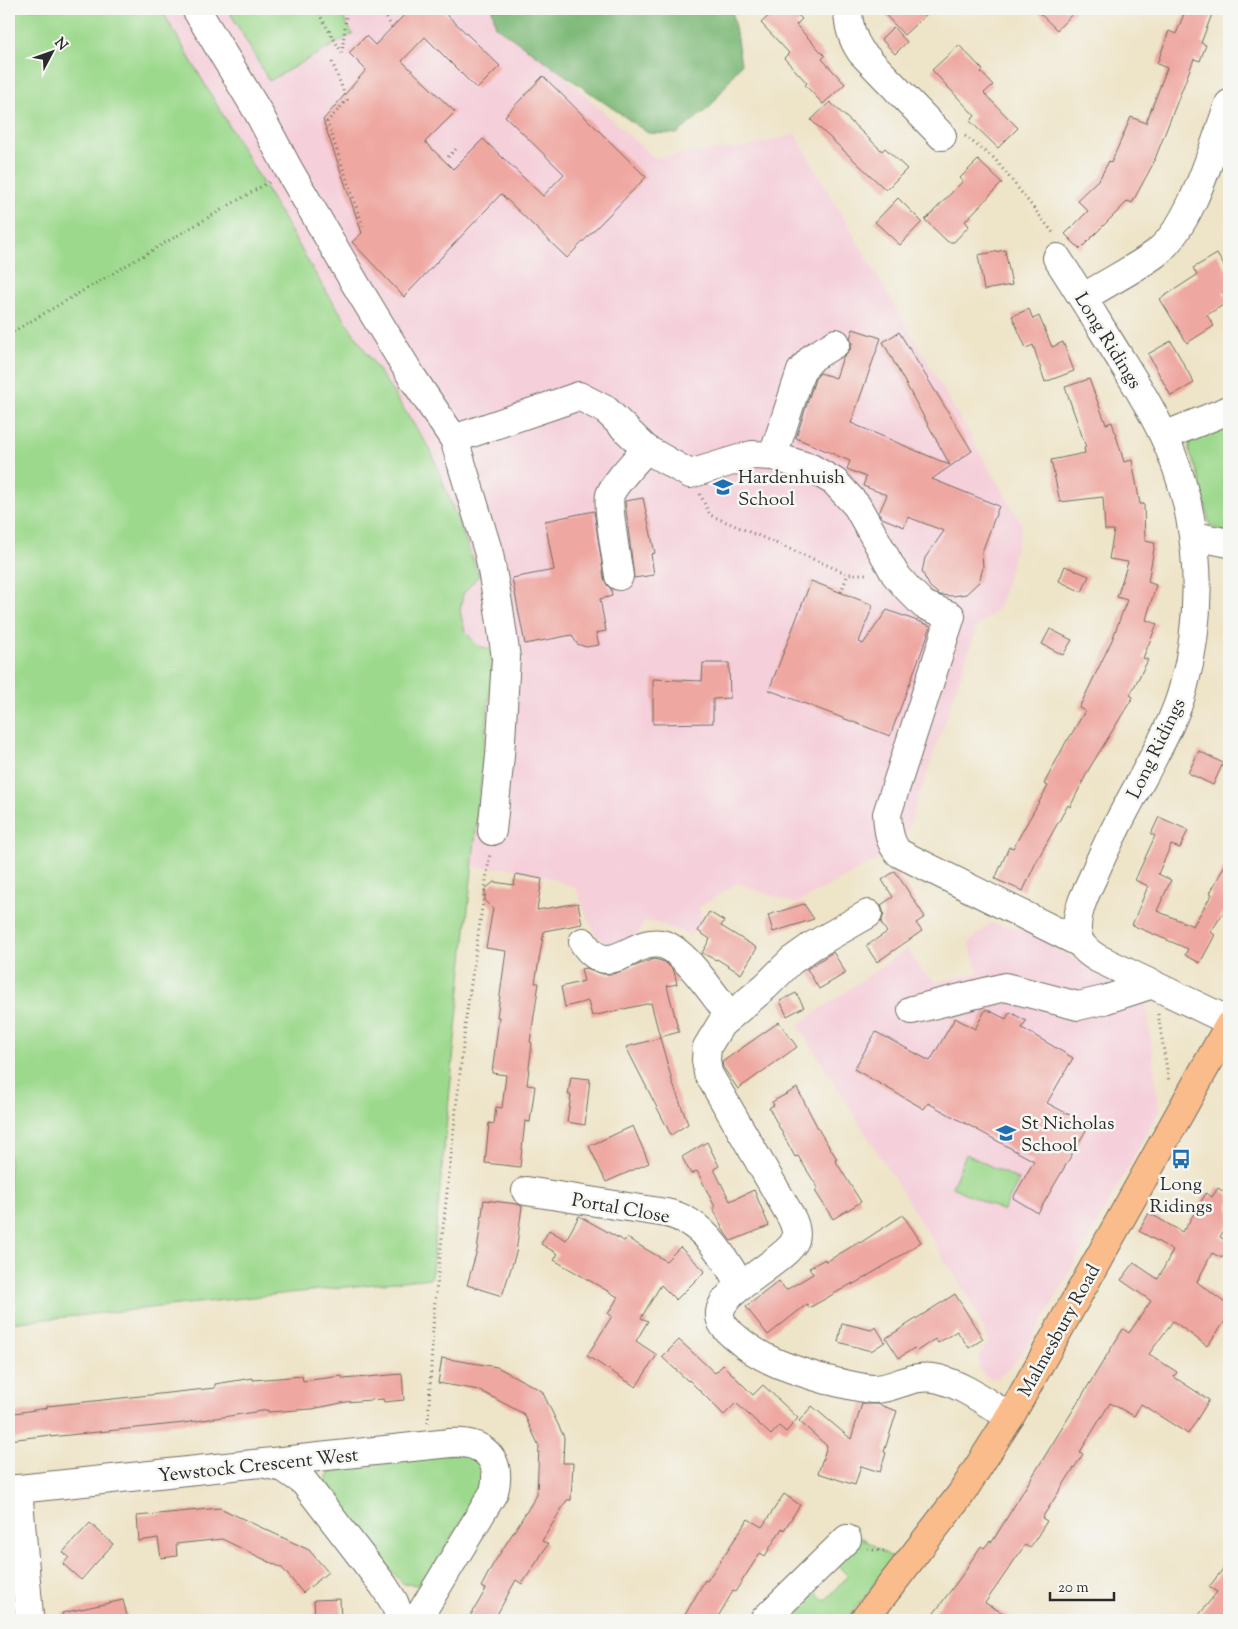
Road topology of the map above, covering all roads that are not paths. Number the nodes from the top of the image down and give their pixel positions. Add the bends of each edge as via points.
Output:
1 (196, 9) edge
2 (848, 9) edge
3 (1229, 104) edge
4 (954, 136) road end
5 (1057, 258) road end
6 (1083, 298) junction
7 (836, 343) dead end
8 (1229, 410) edge
9 (1164, 436) junction
10 (454, 439) junction
11 (646, 449) junction
12 (773, 456) junction
13 (1194, 536) junction
14 (1229, 543) edge
15 (619, 576) dead end
16 (492, 832) road end
17 (868, 914) dead end
18 (583, 942) dead end
19 (1080, 943) junction
20 (1153, 984) junction
21 (912, 1010) dead end
22 (730, 1016) junction
23 (1229, 1023) edge
24 (526, 1191) dead end
25 (742, 1286) junction
26 (1010, 1417) junction
27 (265, 1464) junction
28 (13, 1489) edge
29 (847, 1539) road end
30 (33, 1619) edge
31 (401, 1620) edge
32 (417, 1620) edge
33 (764, 1620) edge
34 (864, 1620) edge

1 - 10 street via 412,377
2 - 4 street via 850,30 867,60
3 - 6 street via 1190,209 1174,233 1156,253
5 - 6 street, Long Ridings
6 - 9 street, Long Ridings
7 - 12 street via 813,357 800,371
8 - 9 street
9 - 13 street, Long Ridings via 1182,484
10 - 11 street via 579,396 606,410
10 - 16 street via 489,554 506,658
11 - 12 street via 690,474 752,455
11 - 15 street via 610,496
12 - 19 street via 811,468 834,482 857,506 900,579 924,605 951,616 887,814 890,835 897,851
13 - 14 street
13 - 19 street, Long Ridings via 1196,605 1183,688 1165,734 1107,842 1082,904 1077,929
17 - 22 street via 791,961
18 - 22 street via 592,955 602,959 623,956 650,943 670,947 689,964
19 - 20 street via 1094,956
20 - 21 street via 1078,1006 1005,987
20 - 23 street
22 - 25 street via 710,1040 705,1054 706,1066 789,1213 796,1235 788,1250
23 - 26 main road, Malmesbury Road
24 - 25 street, Portal Close via 683,1218 708,1239
25 - 26 street via 724,1303 720,1313 722,1321 735,1338 784,1368 863,1388 882,1388 914,1379 938,1379 957,1386
26 - 34 main road, Malmesbury Road via 961,1494
27 - 28 street, Yewstock Crescent West
27 - 31 street via 284,1468 304,1482 384,1586
27 - 32 street, Yewstock Crescent West via 461,1442 485,1451 492,1459 497,1474 494,1492
28 - 30 street, Yewstock Crescent West
29 - 33 street via 822,1576

